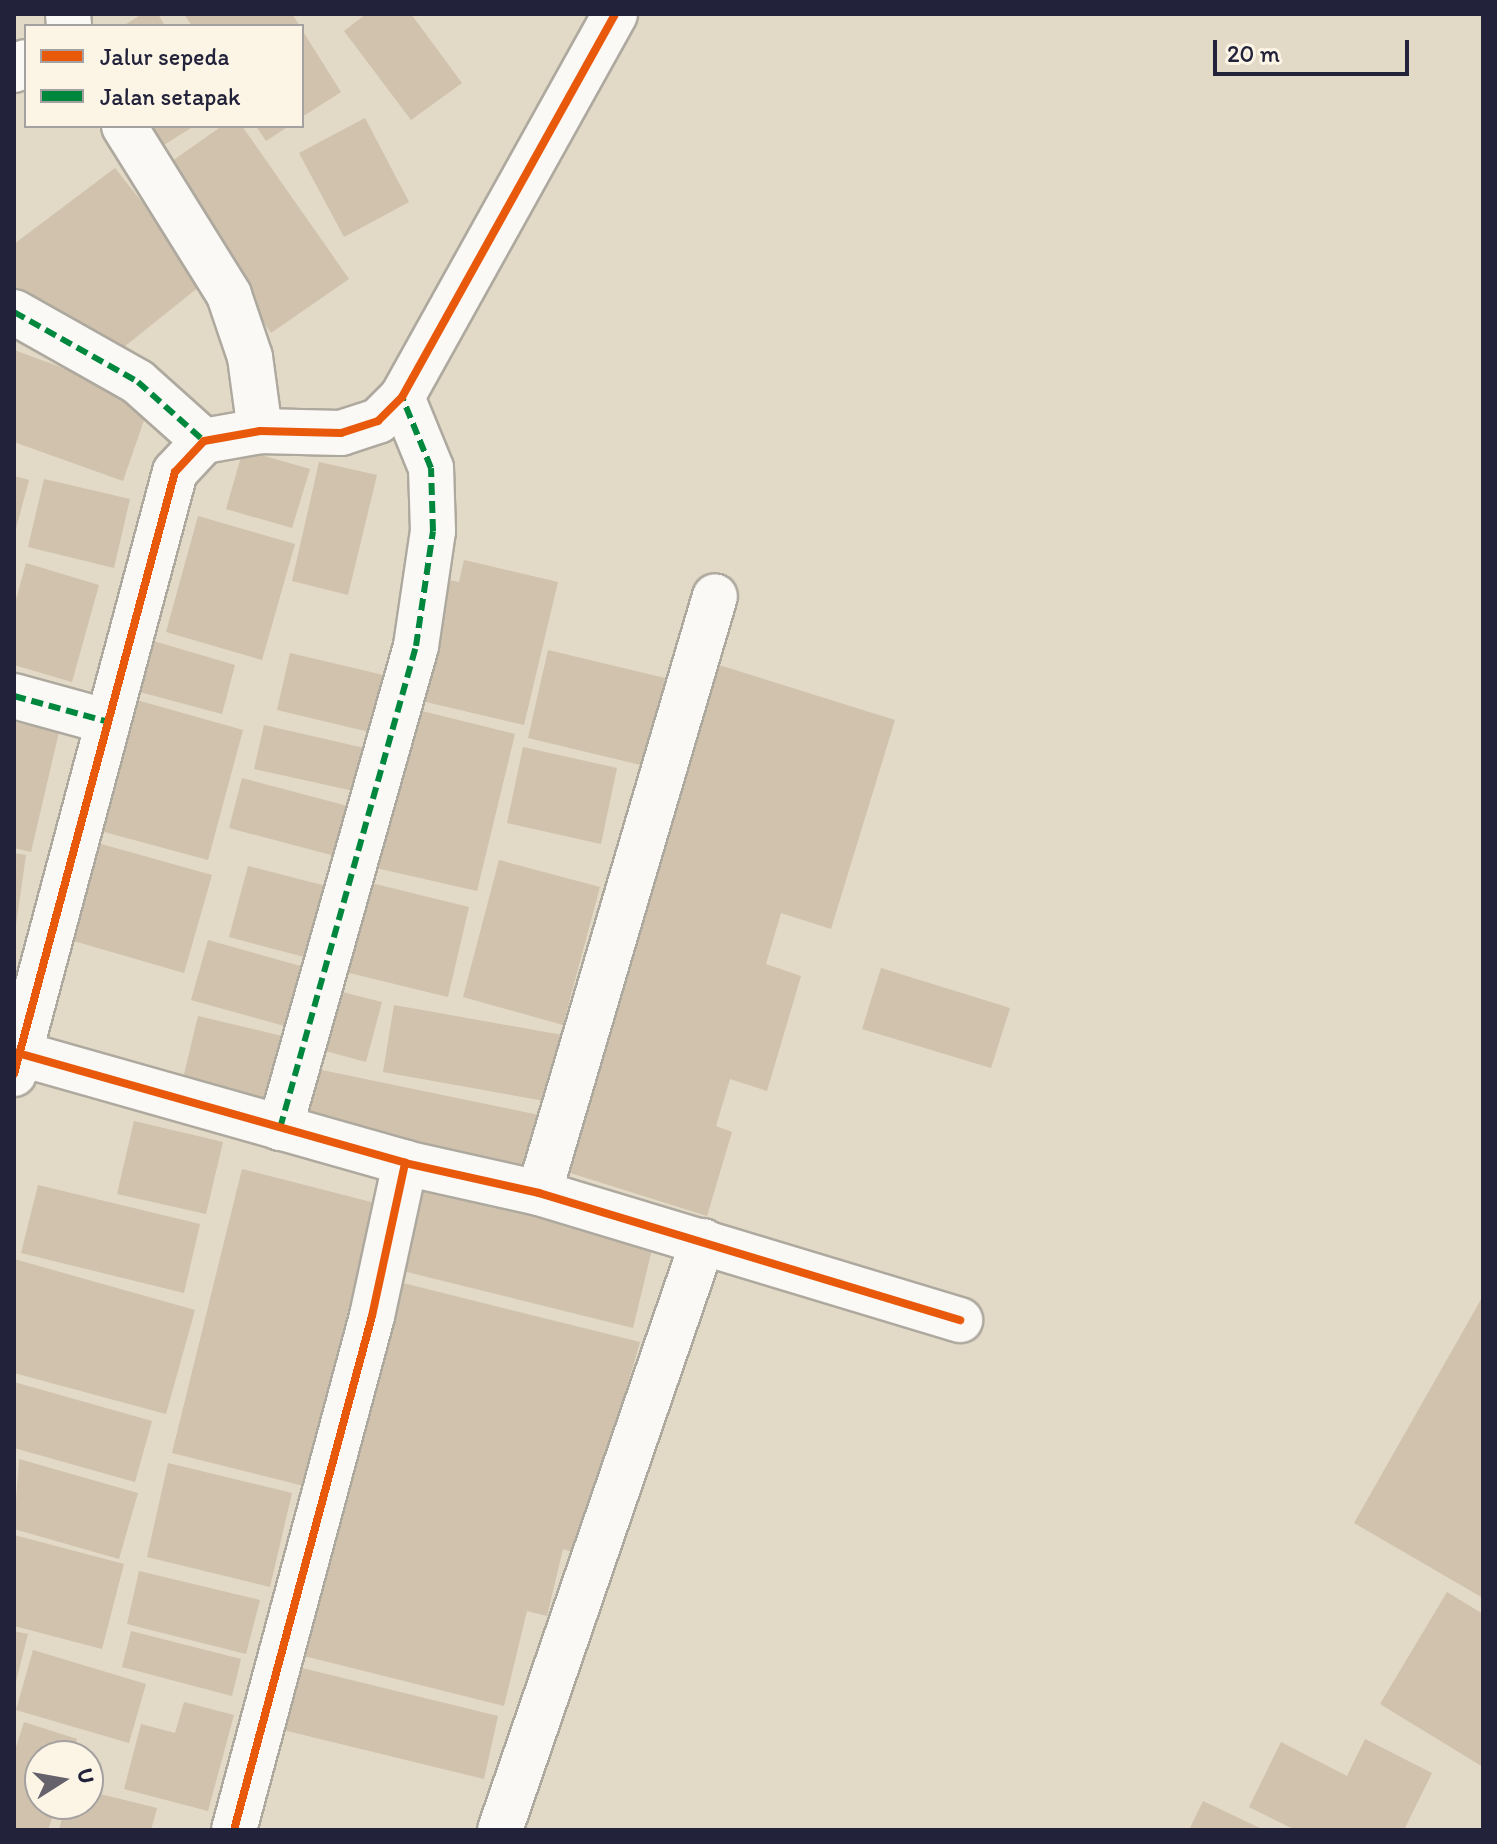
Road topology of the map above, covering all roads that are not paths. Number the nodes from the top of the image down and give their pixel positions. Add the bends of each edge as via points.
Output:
1 (615, 14) edge
2 (125, 128) edge
3 (14, 312) edge
4 (402, 397) junction
5 (260, 431) junction
6 (204, 441) junction
7 (715, 596) dead end
8 (14, 696) edge
9 (105, 721) junction
10 (16, 1060) edge
11 (280, 1128) junction
12 (405, 1163) junction
13 (539, 1193) junction
14 (703, 1241) junction
15 (960, 1320) dead end
16 (234, 1830) edge
17 (500, 1830) edge

1 - 4 street
2 - 5 street via 229,295 250,357
3 - 6 street via 138,382
4 - 5 street via 378,421 341,433
4 - 11 street via 431,468 433,531 416,646
5 - 6 street
6 - 9 street via 175,472
7 - 13 street
8 - 9 street
9 - 10 street
10 - 11 street
11 - 12 street
12 - 13 street
12 - 16 street via 372,1316
13 - 14 street
14 - 15 street
14 - 17 street

